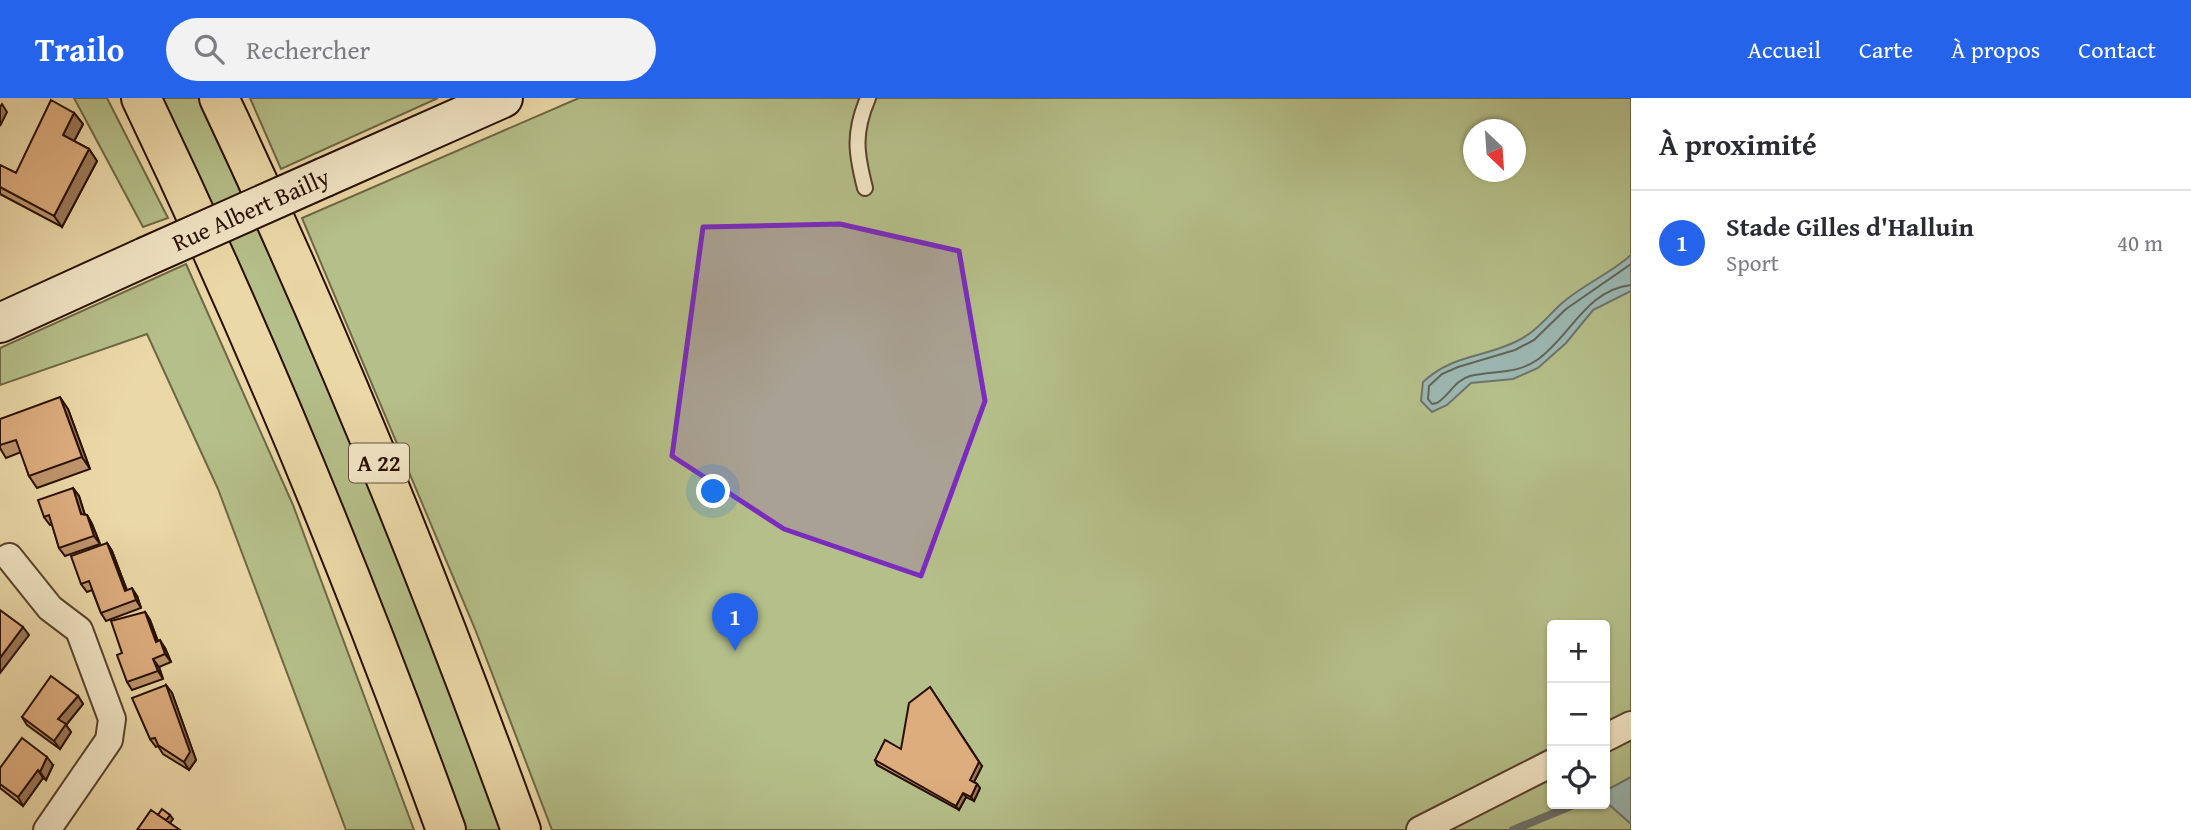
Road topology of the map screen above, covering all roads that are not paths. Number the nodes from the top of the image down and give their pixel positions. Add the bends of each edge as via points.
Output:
1 (141, 98) edge
2 (503, 98) edge
3 (868, 98) edge
4 (220, 100) edge
5 (865, 188) dead end
6 (0, 323) edge
7 (9, 556) dead end
8 (1631, 725) edge
9 (1610, 736) edge
10 (1547, 766) edge
11 (47, 830) edge
12 (446, 830) edge
13 (521, 830) edge
14 (1420, 830) edge

1 - 12 highway, A 22 via 269,379
2 - 6 main road, Rue Albert Bailly, bridge
3 - 5 lane via 860,116 856,152
4 - 13 highway, A 22 via 371,443 440,611
7 - 11 street via 50,608 79,630 112,719 109,740
8 - 9 street
10 - 14 street

